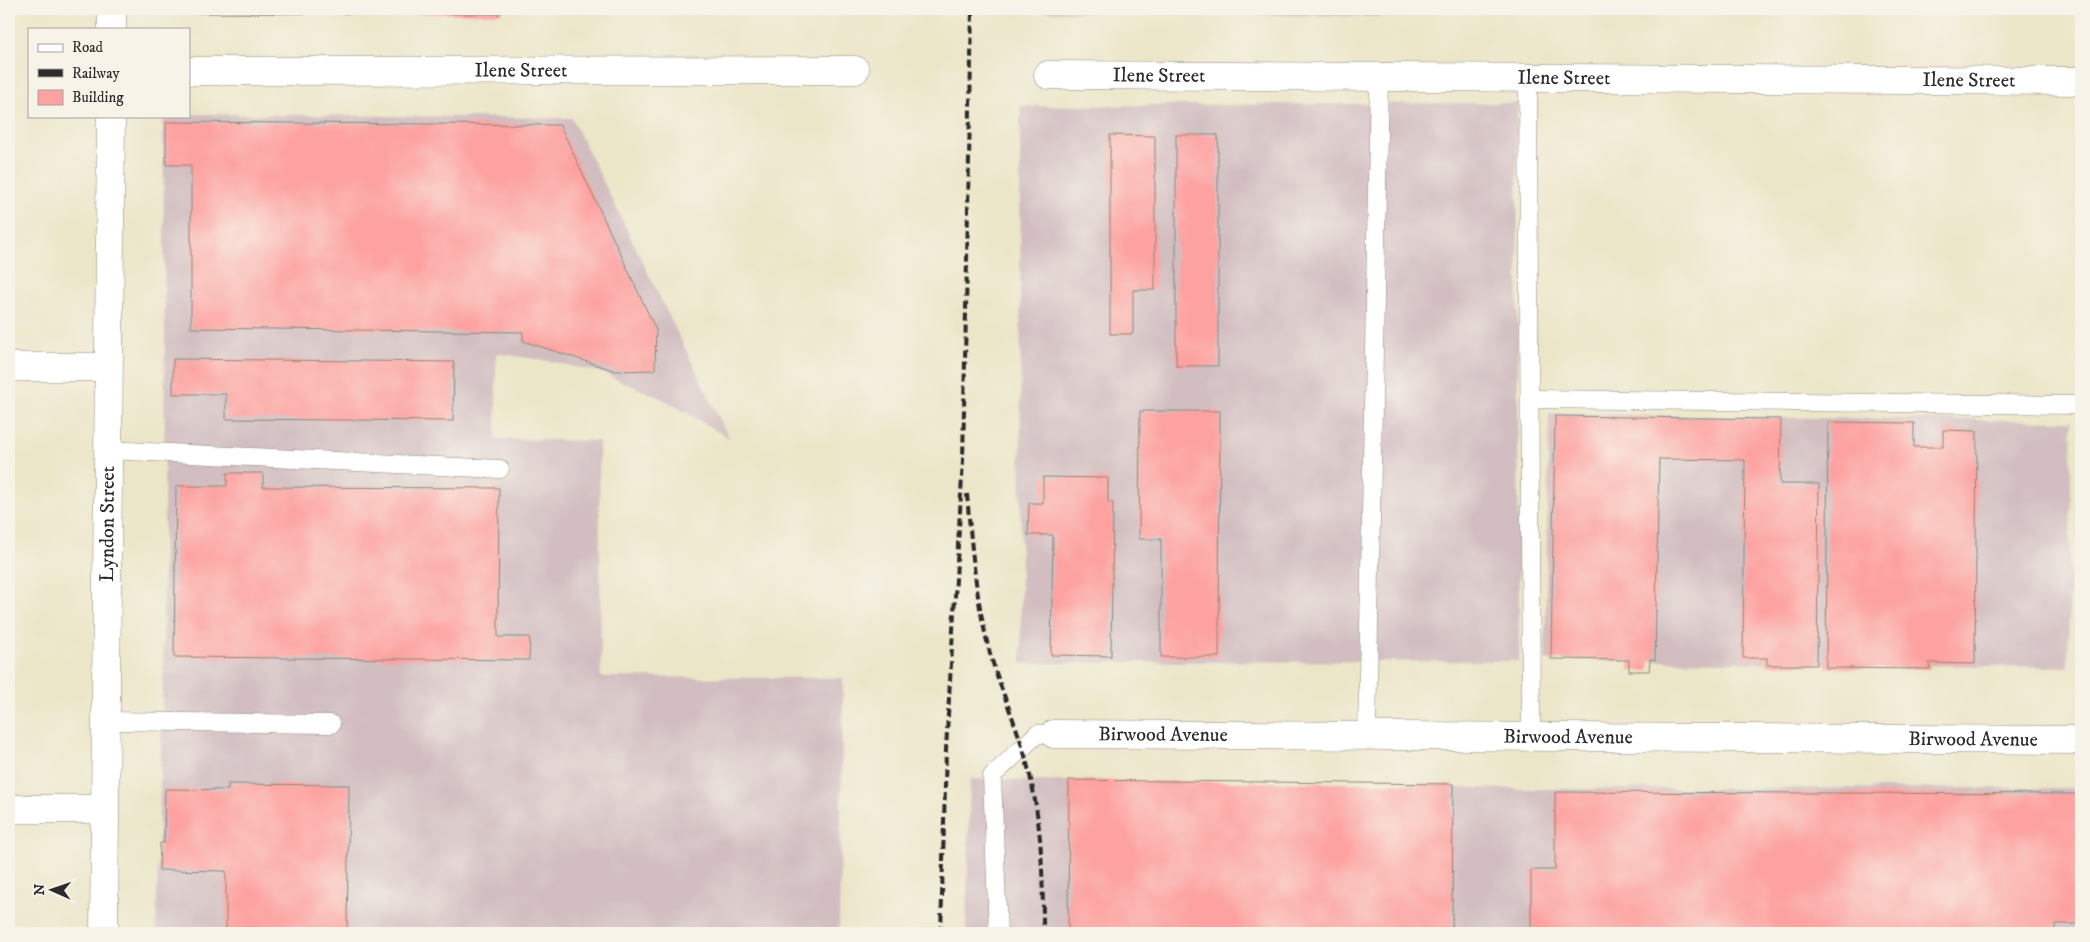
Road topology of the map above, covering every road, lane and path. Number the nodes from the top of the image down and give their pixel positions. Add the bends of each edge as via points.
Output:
1 (112, 9) edge
2 (112, 28) edge
3 (855, 70) dead end
4 (190, 71) edge
5 (1048, 75) dead end
6 (1379, 77) junction
7 (1528, 78) junction
8 (2081, 81) edge
9 (110, 118) edge
10 (9, 367) edge
11 (108, 367) junction
12 (1530, 399) junction
13 (2081, 405) edge
14 (108, 450) junction
15 (500, 469) dead end
16 (105, 721) junction
17 (332, 724) dead end
18 (1054, 734) joint
19 (1367, 736) junction
20 (1531, 737) junction
21 (2081, 740) edge
22 (104, 808) junction
23 (9, 809) edge
24 (104, 933) edge
25 (998, 933) edge

1 - 2 street
3 - 4 street, Ilene Street
5 - 6 street, Ilene Street
6 - 7 street, Ilene Street
6 - 19 lane
7 - 8 street, Ilene Street
7 - 12 lane
9 - 11 street, Lyndon Street
10 - 11 street
11 - 14 street, Lyndon Street
12 - 13 lane
12 - 20 lane
14 - 15 lane
14 - 16 street, Lyndon Street
16 - 17 lane
16 - 22 street, Lyndon Street
18 - 19 street, Birwood Avenue
18 - 25 lane via 1037,734 992,776
19 - 20 street, Birwood Avenue
20 - 21 street, Birwood Avenue
22 - 23 street
22 - 24 street, Lyndon Street

